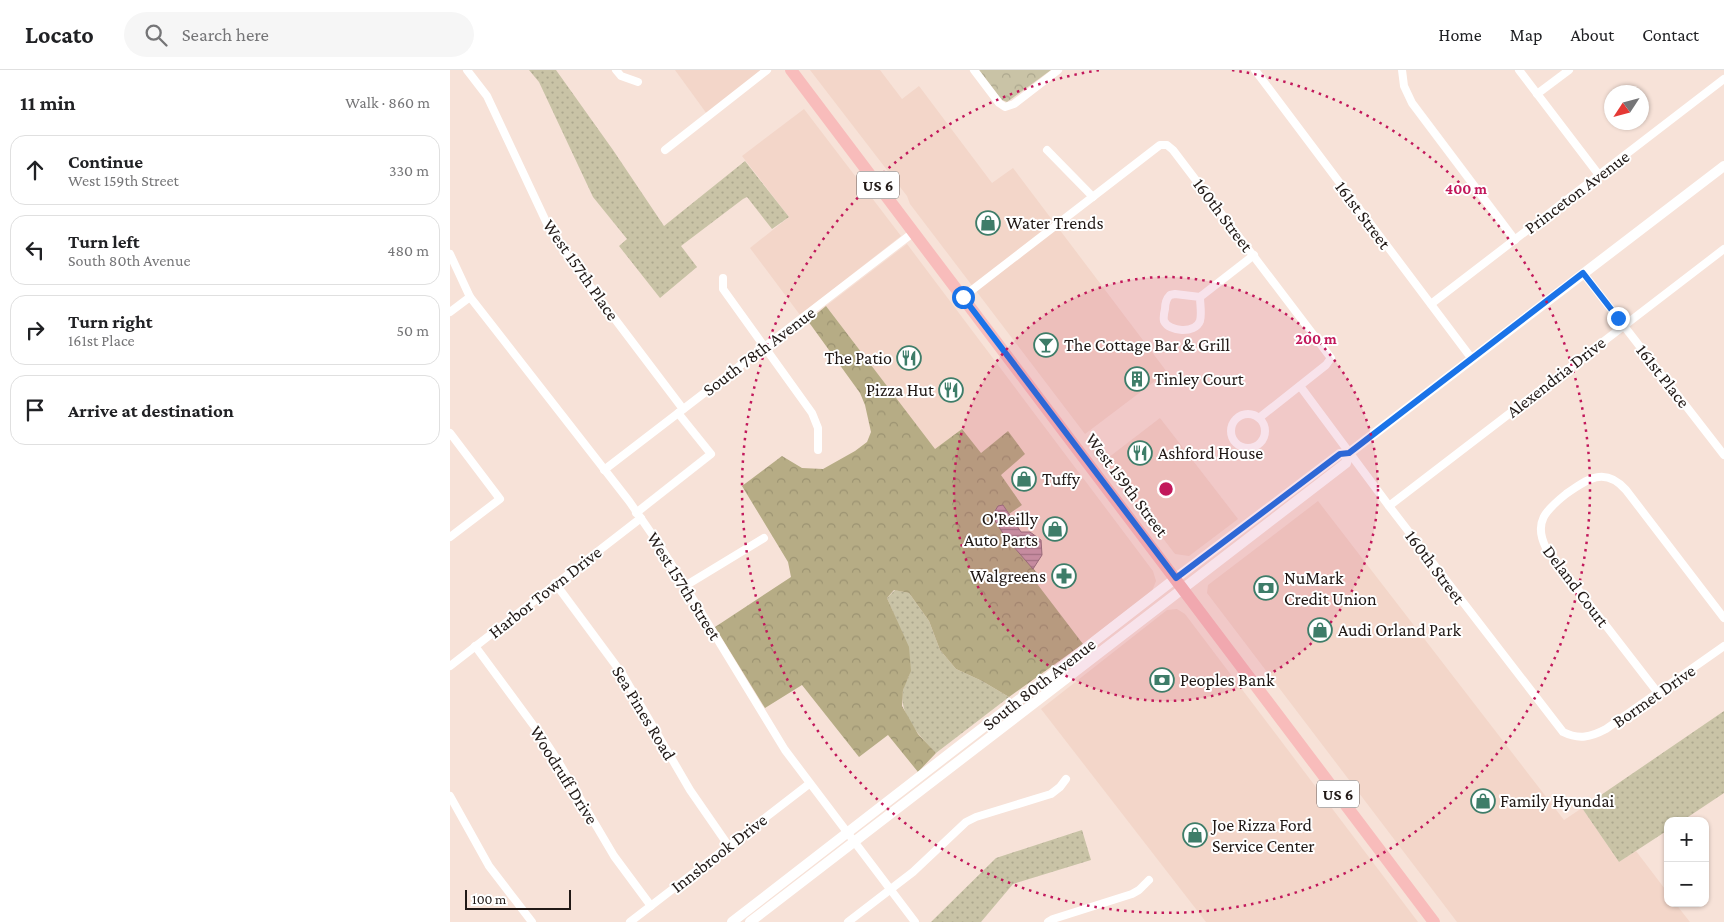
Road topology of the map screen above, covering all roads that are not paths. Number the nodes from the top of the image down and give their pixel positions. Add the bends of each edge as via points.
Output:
1 (467, 70) edge
2 (616, 70) edge
3 (767, 70) edge
4 (791, 70) edge
5 (974, 70) edge
6 (1058, 70) edge
7 (1255, 70) edge
8 (1402, 70) edge
9 (1519, 70) edge
10 (1568, 70) edge
11 (1724, 80) edge
12 (638, 82) dead end
13 (1537, 94) junction
14 (665, 150) dead end
15 (1047, 150) dead end
16 (1724, 166) edge
17 (1599, 175) junction
18 (1093, 197) junction
19 (914, 232) junction
20 (1515, 240) junction
21 (1724, 249) edge
22 (450, 254) edge
23 (1254, 255) junction
24 (1583, 273) junction
25 (724, 278) dead end
26 (470, 297) junction
27 (963, 297) junction
28 (1200, 297) junction
29 (1431, 304) junction
30 (450, 312) edge
31 (1624, 325) junction
32 (764, 347) junction
33 (1472, 359) junction
34 (1300, 386) junction
35 (680, 411) junction
36 (1259, 418) junction
37 (450, 433) edge
38 (818, 450) dead end
39 (1349, 453) junction
40 (1724, 455) edge
41 (604, 470) junction
42 (1389, 506) junction
43 (638, 515) junction
44 (450, 537) edge
45 (764, 538) dead end
46 (555, 583) junction
47 (1180, 583) junction
48 (685, 586) junction
49 (1724, 618) edge
50 (475, 646) junction
51 (1724, 646) edge
52 (450, 666) edge
53 (1658, 693) junction
54 (1579, 737) joint
55 (1066, 778) dead end
56 (809, 784) junction
57 (450, 796) edge
58 (847, 834) junction
59 (854, 843) junction
60 (728, 845) junction
61 (1149, 880) dead end
62 (890, 890) junction
63 (651, 906) junction
64 (532, 922) edge
65 (630, 922) edge
66 (732, 922) edge
67 (750, 922) edge
68 (848, 922) edge
69 (915, 922) edge
70 (1048, 922) edge
71 (1434, 922) edge

1 - 35 street, West 157th Place via 487,96 550,230
2 - 12 street via 621,76
3 - 14 street
4 - 19 main road, West 159th Street / US 6
5 - 6 street via 999,104 1005,107 1014,104
7 - 29 street, 161st Street
8 - 20 street via 1404,86 1412,103
9 - 13 street
10 - 13 street
11 - 17 street, Princeton Avenue
13 - 17 street
15 - 18 street
16 - 24 street, South 80th Avenue
17 - 20 street, Princeton Avenue
18 - 23 street, 160th Street via 1160,146 1167,145
18 - 27 street
19 - 27 main road, West 159th Street / US 6
19 - 32 street, South 78th Avenue
20 - 29 street, Princeton Avenue
21 - 31 street, Alexendria Drive
22 - 26 street, West 157th Street
23 - 28 street
23 - 34 street, 160th Street via 1332,358
24 - 31 street, 161st Place
24 - 33 street, South 80th Avenue
25 - 32 street via 723,289
26 - 30 street
26 - 41 street, West 157th Street
27 - 47 main road, West 159th Street / US 6
28 - 28 street via 1200,318 1194,328 1168,326 1164,319 1165,303 1170,295
29 - 33 street, 161st Street
31 - 40 street, 161st Place
31 - 42 street, Alexendria Drive
32 - 35 street, South 78th Avenue
32 - 38 street via 812,413 818,428
33 - 39 street, South 80th Avenue
34 - 36 street
34 - 39 street, 160th Street
35 - 41 street, South 78th Avenue
35 - 43 street, West 157th Place via 711,454
36 - 36 street via 1248,414 1233,422 1231,434 1236,444 1246,448 1261,443 1265,433
37 - 44 street via 500,499
39 - 42 street, 160th Street
39 - 47 street, South 80th Avenue via 1346,462
41 - 43 street, West 157th Street
42 - 54 street, 160th Street via 1557,725 1571,736
43 - 46 street, Harbor Town Drive
43 - 48 street, West 157th Street
45 - 48 street
46 - 50 street, Harbor Town Drive
46 - 60 street, Sea Pines Road via 623,675 690,790
47 - 58 street, South 80th Avenue
47 - 59 street, South 80th Avenue
47 - 71 main road, West 159th Street / US 6
48 - 56 street, West 157th Street
49 - 53 street, Deland Court via 1616,481 1601,477 1589,479 1546,511 1540,533 1546,548
50 - 52 street, Harbor Town Drive
50 - 63 street, Woodruff Drive via 558,761 614,856
51 - 53 street, Bormet Drive
53 - 54 street, Bormet Drive via 1606,729 1588,738
55 - 62 street via 1051,794 966,822 914,872
56 - 58 street, West 157th Street
56 - 60 street, Innsbrook Drive
57 - 64 street via 489,866
58 - 59 street, West 157th Street
58 - 66 street, South 80th Avenue
59 - 62 street, West 157th Street
59 - 67 street, South 80th Avenue
60 - 63 street, Innsbrook Drive
61 - 70 street via 1132,894
62 - 68 street
62 - 69 street, West 157th Street
63 - 65 street, Innsbrook Drive

